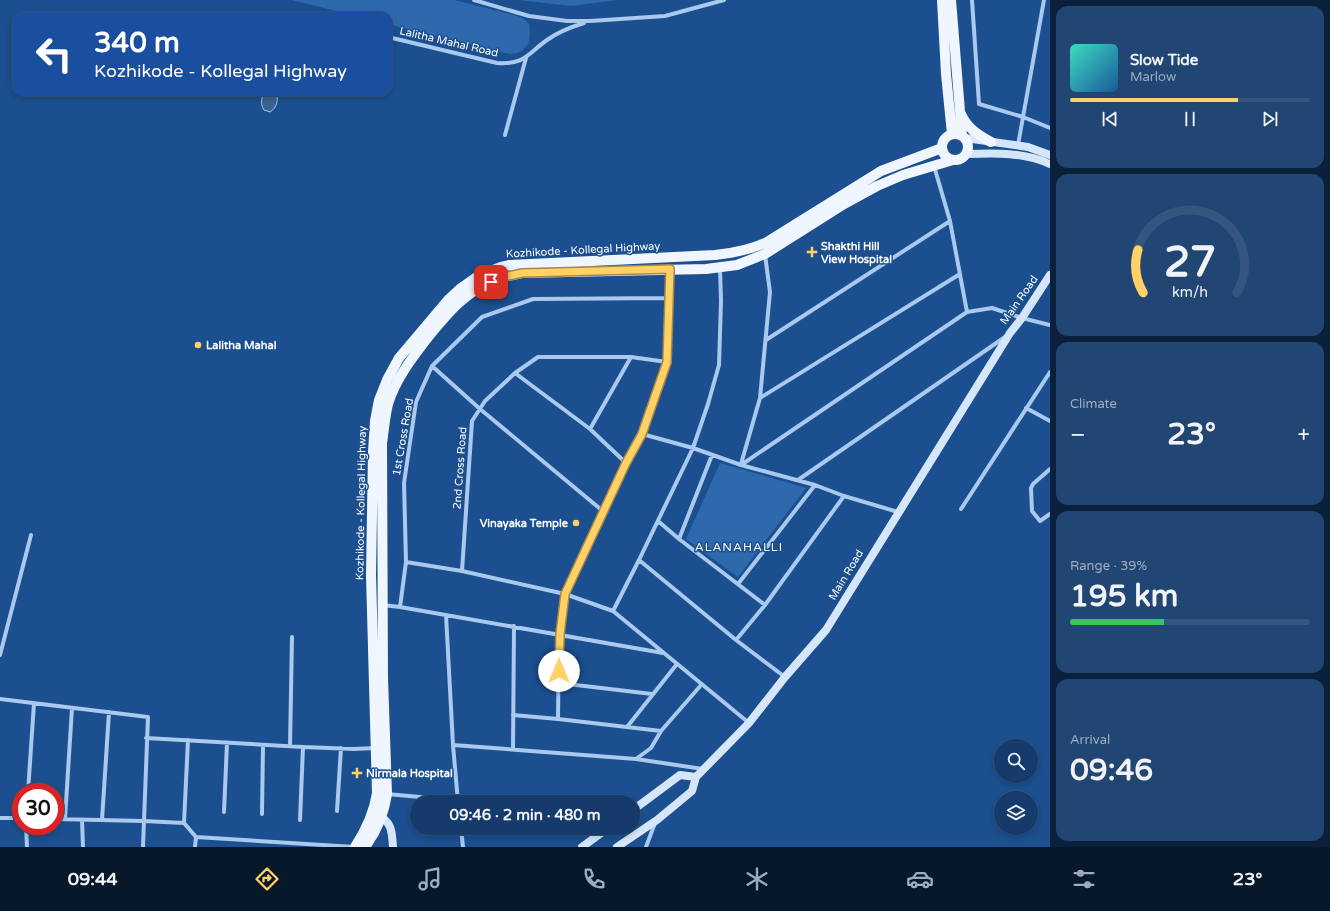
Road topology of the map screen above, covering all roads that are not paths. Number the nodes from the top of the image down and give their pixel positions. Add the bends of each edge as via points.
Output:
1 (474, 0) edge
2 (724, 0) edge
3 (942, 0) edge
4 (951, 0) edge
5 (972, 0) edge
6 (1044, 0) edge
7 (590, 21) junction
8 (392, 38) edge
9 (526, 58) junction
10 (949, 102) junction
11 (960, 112) junction
12 (1023, 117) junction
13 (1050, 128) edge
14 (505, 135) dead end
15 (960, 136) junction
16 (991, 142) junction
17 (1018, 145) junction
18 (942, 148) junction
19 (967, 154) junction
20 (1050, 155) edge
21 (919, 156) junction
22 (953, 160) junction
23 (1050, 164) edge
24 (934, 166) junction
25 (950, 221) junction
26 (791, 232) junction
27 (764, 254) junction
28 (720, 267) junction
29 (670, 269) junction
30 (960, 274) junction
31 (1050, 275) edge
32 (669, 298) junction
33 (967, 312) junction
34 (1022, 318) junction
35 (1050, 325) edge
36 (1010, 333) junction
37 (766, 340) junction
38 (631, 357) junction
39 (667, 362) junction
40 (432, 366) junction
41 (1050, 372) edge
42 (515, 374) junction
43 (760, 398) junction
44 (1026, 408) junction
45 (480, 409) junction
46 (1050, 421) edge
47 (590, 430) junction
48 (642, 434) junction
49 (693, 448) junction
50 (712, 455) junction
51 (626, 463) junction
52 (741, 465) junction
53 (1050, 469) edge
54 (798, 480) junction
55 (815, 485) junction
56 (844, 496) junction
57 (961, 509) dead end
58 (604, 512) junction
59 (898, 512) junction
60 (1050, 514) edge
61 (658, 521) junction
62 (31, 535) dead end
63 (679, 539) junction
64 (640, 560) junction
65 (406, 562) junction
66 (462, 571) junction
67 (738, 584) junction
68 (565, 594) junction
69 (765, 604) junction
70 (382, 605) junction
71 (400, 607) junction
72 (613, 611) junction
73 (446, 615) junction
74 (514, 626) junction
75 (560, 634) junction
76 (292, 637) dead end
77 (736, 640) junction
78 (0, 650) edge
79 (664, 653) junction
80 (0, 655) edge
81 (677, 664) junction
82 (785, 677) junction
83 (559, 683) junction
84 (702, 684) junction
85 (652, 694) junction
86 (0, 699) edge
87 (34, 703) junction
88 (72, 708) junction
89 (109, 712) junction
90 (513, 715) junction
91 (558, 719) junction
92 (749, 723) junction
93 (627, 727) junction
94 (661, 731) junction
95 (146, 738) junction
96 (188, 740) junction
97 (227, 743) junction
98 (453, 744) junction
99 (263, 745) junction
100 (290, 746) junction
101 (303, 747) junction
102 (341, 748) junction
103 (380, 748) junction
104 (513, 749) junction
105 (636, 759) junction
106 (704, 769) junction
107 (696, 777) junction
108 (29, 783) edge
109 (387, 794) junction
110 (457, 795) edge
111 (410, 796) edge
112 (640, 805) edge
113 (338, 811) dead end
114 (224, 812) dead end
115 (262, 814) dead end
116 (377, 815) junction
117 (0, 818) edge
118 (12, 818) edge
119 (65, 819) joint
120 (82, 820) junction
121 (102, 820) junction
122 (300, 820) dead end
123 (656, 820) junction
124 (144, 821) junction
125 (184, 823) junction
126 (26, 835) edge
127 (462, 835) edge
128 (598, 835) edge
129 (196, 837) junction
130 (27, 847) edge
131 (83, 847) edge
132 (143, 847) edge
133 (196, 847) edge
134 (356, 847) edge
135 (365, 847) edge
136 (393, 847) edge
137 (463, 847) edge
138 (582, 847) edge
139 (617, 847) edge
140 (646, 847) edge

1 - 7 street, Lalitha Mahal Road via 541,18
2 - 7 street, Lalitha Mahal Road via 665,16
3 - 10 main road
4 - 11 main road
5 - 12 street via 980,104
6 - 12 street
7 - 9 street, Lalitha Mahal Road via 546,40
8 - 9 street, Lalitha Mahal Road via 498,63 509,64
9 - 14 street
10 - 15 main road
10 - 21 main road via 946,128 942,136
11 - 15 main road
11 - 16 main road via 972,130
12 - 13 street
12 - 17 street
15 - 16 street
15 - 18 main road via 944,139
15 - 19 main road via 969,146
16 - 17 street
17 - 20 street
18 - 21 main road, Kozhikode - Kollegal Highway
18 - 22 main road via 945,156
19 - 22 main road via 961,160
19 - 23 street via 1014,154
21 - 26 main road, Kozhikode - Kollegal Highway via 881,171
22 - 24 main road, Kozhikode - Kollegal Highway
24 - 25 street
24 - 26 main road, Kozhikode - Kollegal Highway via 877,186
25 - 30 street
25 - 37 street
26 - 27 main road, Kozhikode - Kollegal Highway
26 - 103 main road, Kozhikode - Kollegal Highway via 754,248 715,256 524,263 501,267 478,276 452,296 399,358 379,400 373,452 371,575
27 - 28 main road, Kozhikode - Kollegal Highway via 737,265
27 - 37 street via 770,292
28 - 29 main road, Kozhikode - Kollegal Highway
28 - 49 street via 719,365
29 - 32 street
29 - 70 main road, Kozhikode - Kollegal Highway via 522,273 500,278 482,286 450,310 408,364 388,403 382,443
30 - 33 street
30 - 43 street
31 - 34 street, Main Road
32 - 39 street
32 - 40 street, 1st Cross Road via 533,299 482,317
33 - 34 street via 992,308
33 - 52 street
34 - 35 street
34 - 36 street, Main Road
36 - 54 street
36 - 59 street, Main Road
37 - 43 street
38 - 39 street, 2nd Cross Road
38 - 42 street, 2nd Cross Road via 538,357
38 - 47 street
39 - 48 street
40 - 45 street
40 - 65 street, 1st Cross Road via 416,402 404,482
41 - 44 street
42 - 45 street, 2nd Cross Road via 485,400
42 - 47 street
43 - 52 street
44 - 46 street
44 - 57 street
45 - 58 street
45 - 66 street, 2nd Cross Road via 472,421
47 - 51 street
48 - 49 street
48 - 51 street
49 - 50 street
49 - 61 street
50 - 52 street
50 - 63 street
51 - 58 street
52 - 54 street
53 - 60 street via 1033,484 1030,499 1032,512 1040,521
54 - 55 street
55 - 56 street
55 - 67 street
56 - 59 street
56 - 69 street
58 - 68 street
59 - 82 street, Main Road via 826,630
61 - 63 street
61 - 64 street
62 - 78 street
63 - 67 street
64 - 72 street
64 - 77 street
65 - 66 street
65 - 71 street, 1st Cross Road
66 - 68 street
67 - 69 street
68 - 72 street
68 - 75 street
69 - 77 street
70 - 71 street
70 - 103 main road, Kozhikode - Kollegal Highway
71 - 73 street
72 - 79 street
73 - 74 street
73 - 98 street
74 - 75 street
74 - 90 street
75 - 79 street
75 - 83 street
76 - 100 street
77 - 82 street
78 - 80 street
79 - 81 street
81 - 84 street
81 - 85 street
82 - 92 street, Main Road
83 - 85 street
83 - 91 street
84 - 92 street
84 - 94 street
85 - 93 street
86 - 87 street
87 - 88 street
87 - 108 street
88 - 89 street
88 - 119 street
89 - 95 street via 148,717
89 - 121 street
90 - 91 street
90 - 104 street
91 - 93 street
92 - 106 street, Main Road
93 - 94 street
94 - 105 street via 651,748
95 - 96 street
95 - 124 street
96 - 97 street
96 - 125 street
97 - 99 street
97 - 114 street
98 - 104 street
98 - 110 street
99 - 100 street
99 - 115 street
100 - 101 street
101 - 102 street
101 - 122 street
102 - 103 street
102 - 113 street
103 - 109 main road, Kozhikode - Kollegal Highway
103 - 116 main road, Kozhikode - Kollegal Highway via 375,804
104 - 105 street
105 - 106 street
106 - 107 street, Main Road
107 - 112 street via 680,775
107 - 123 street, Main Road via 692,792
109 - 111 street
109 - 116 main road, Kozhikode - Kollegal Highway via 385,808
116 - 134 main road, Kozhikode - Kollegal Highway
116 - 135 main road, Kozhikode - Kollegal Highway via 377,828
116 - 136 street via 387,820 391,828
117 - 118 street
119 - 120 street
120 - 121 street
120 - 131 street
121 - 124 street
123 - 139 street, Main Road
123 - 140 street
124 - 125 street
124 - 132 street
125 - 129 street
126 - 130 street
127 - 137 street
128 - 138 street
129 - 133 street
129 - 134 street

